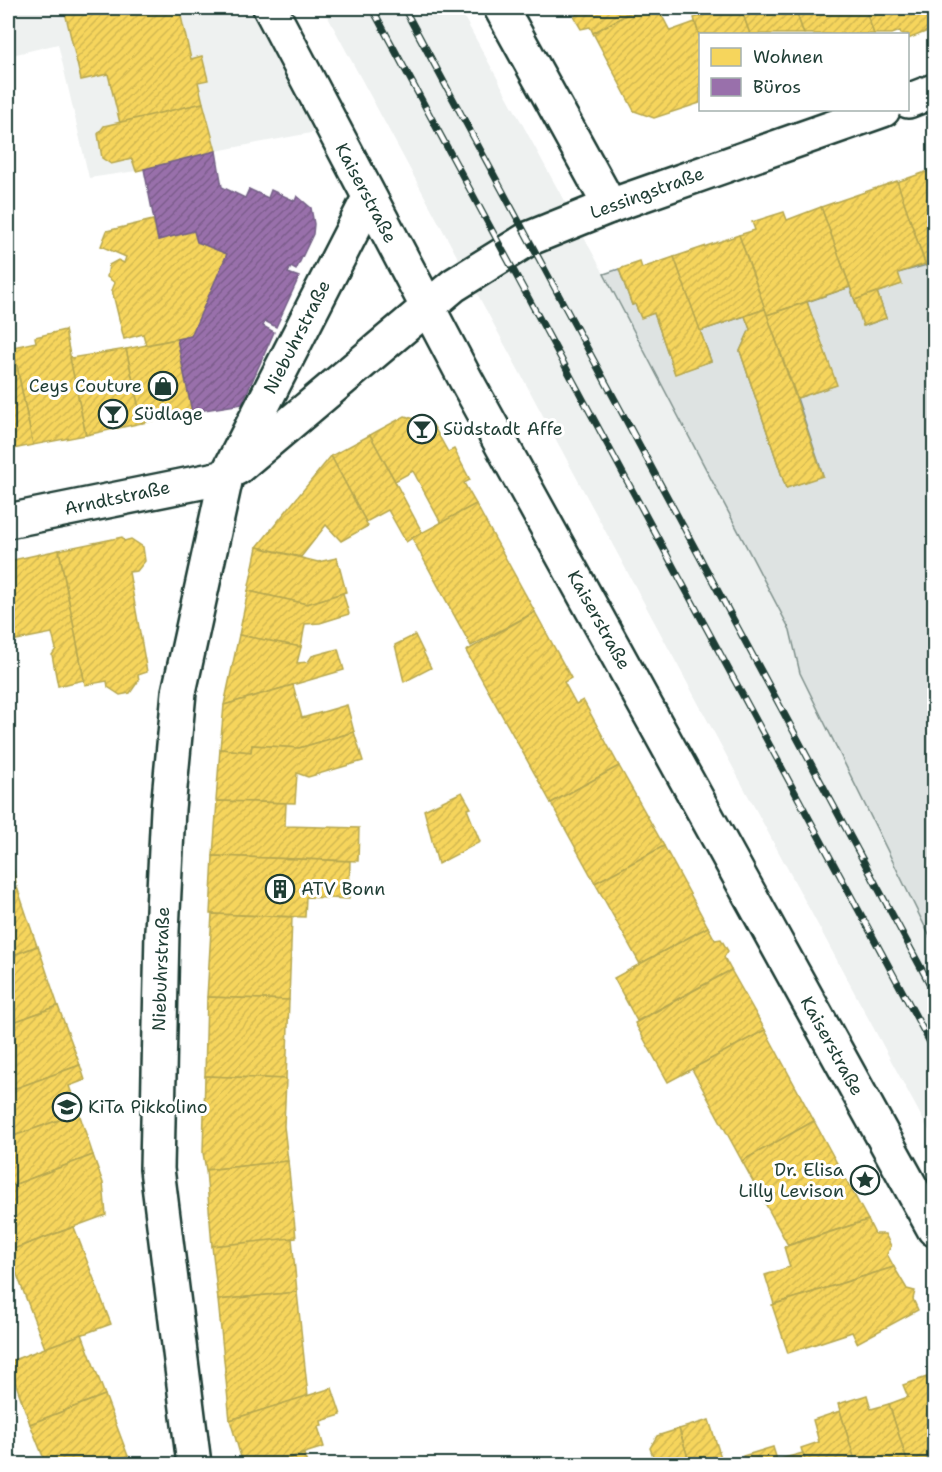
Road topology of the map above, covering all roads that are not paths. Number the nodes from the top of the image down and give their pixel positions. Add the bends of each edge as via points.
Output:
1 (270, 8) edge
2 (501, 8) edge
3 (934, 91) edge
4 (909, 101) edge
5 (880, 111) edge
6 (369, 198) junction
7 (610, 206) junction
8 (427, 307) junction
9 (226, 477) junction
10 (8, 521) edge
11 (934, 1229) edge
12 (194, 1464) edge

1 - 6 street, Kaiserstraße
2 - 7 street
3 - 4 street
5 - 7 street, Lessingstraße
6 - 8 street, Kaiserstraße
6 - 9 street, Niebuhrstraße
7 - 8 street, Lessingstraße via 528,239 481,266
8 - 9 street, Niebuhrstraße
8 - 11 street, Kaiserstraße
9 - 10 street, Arndtstraße
9 - 12 street, Niebuhrstraße via 179,692 162,932 157,1168

